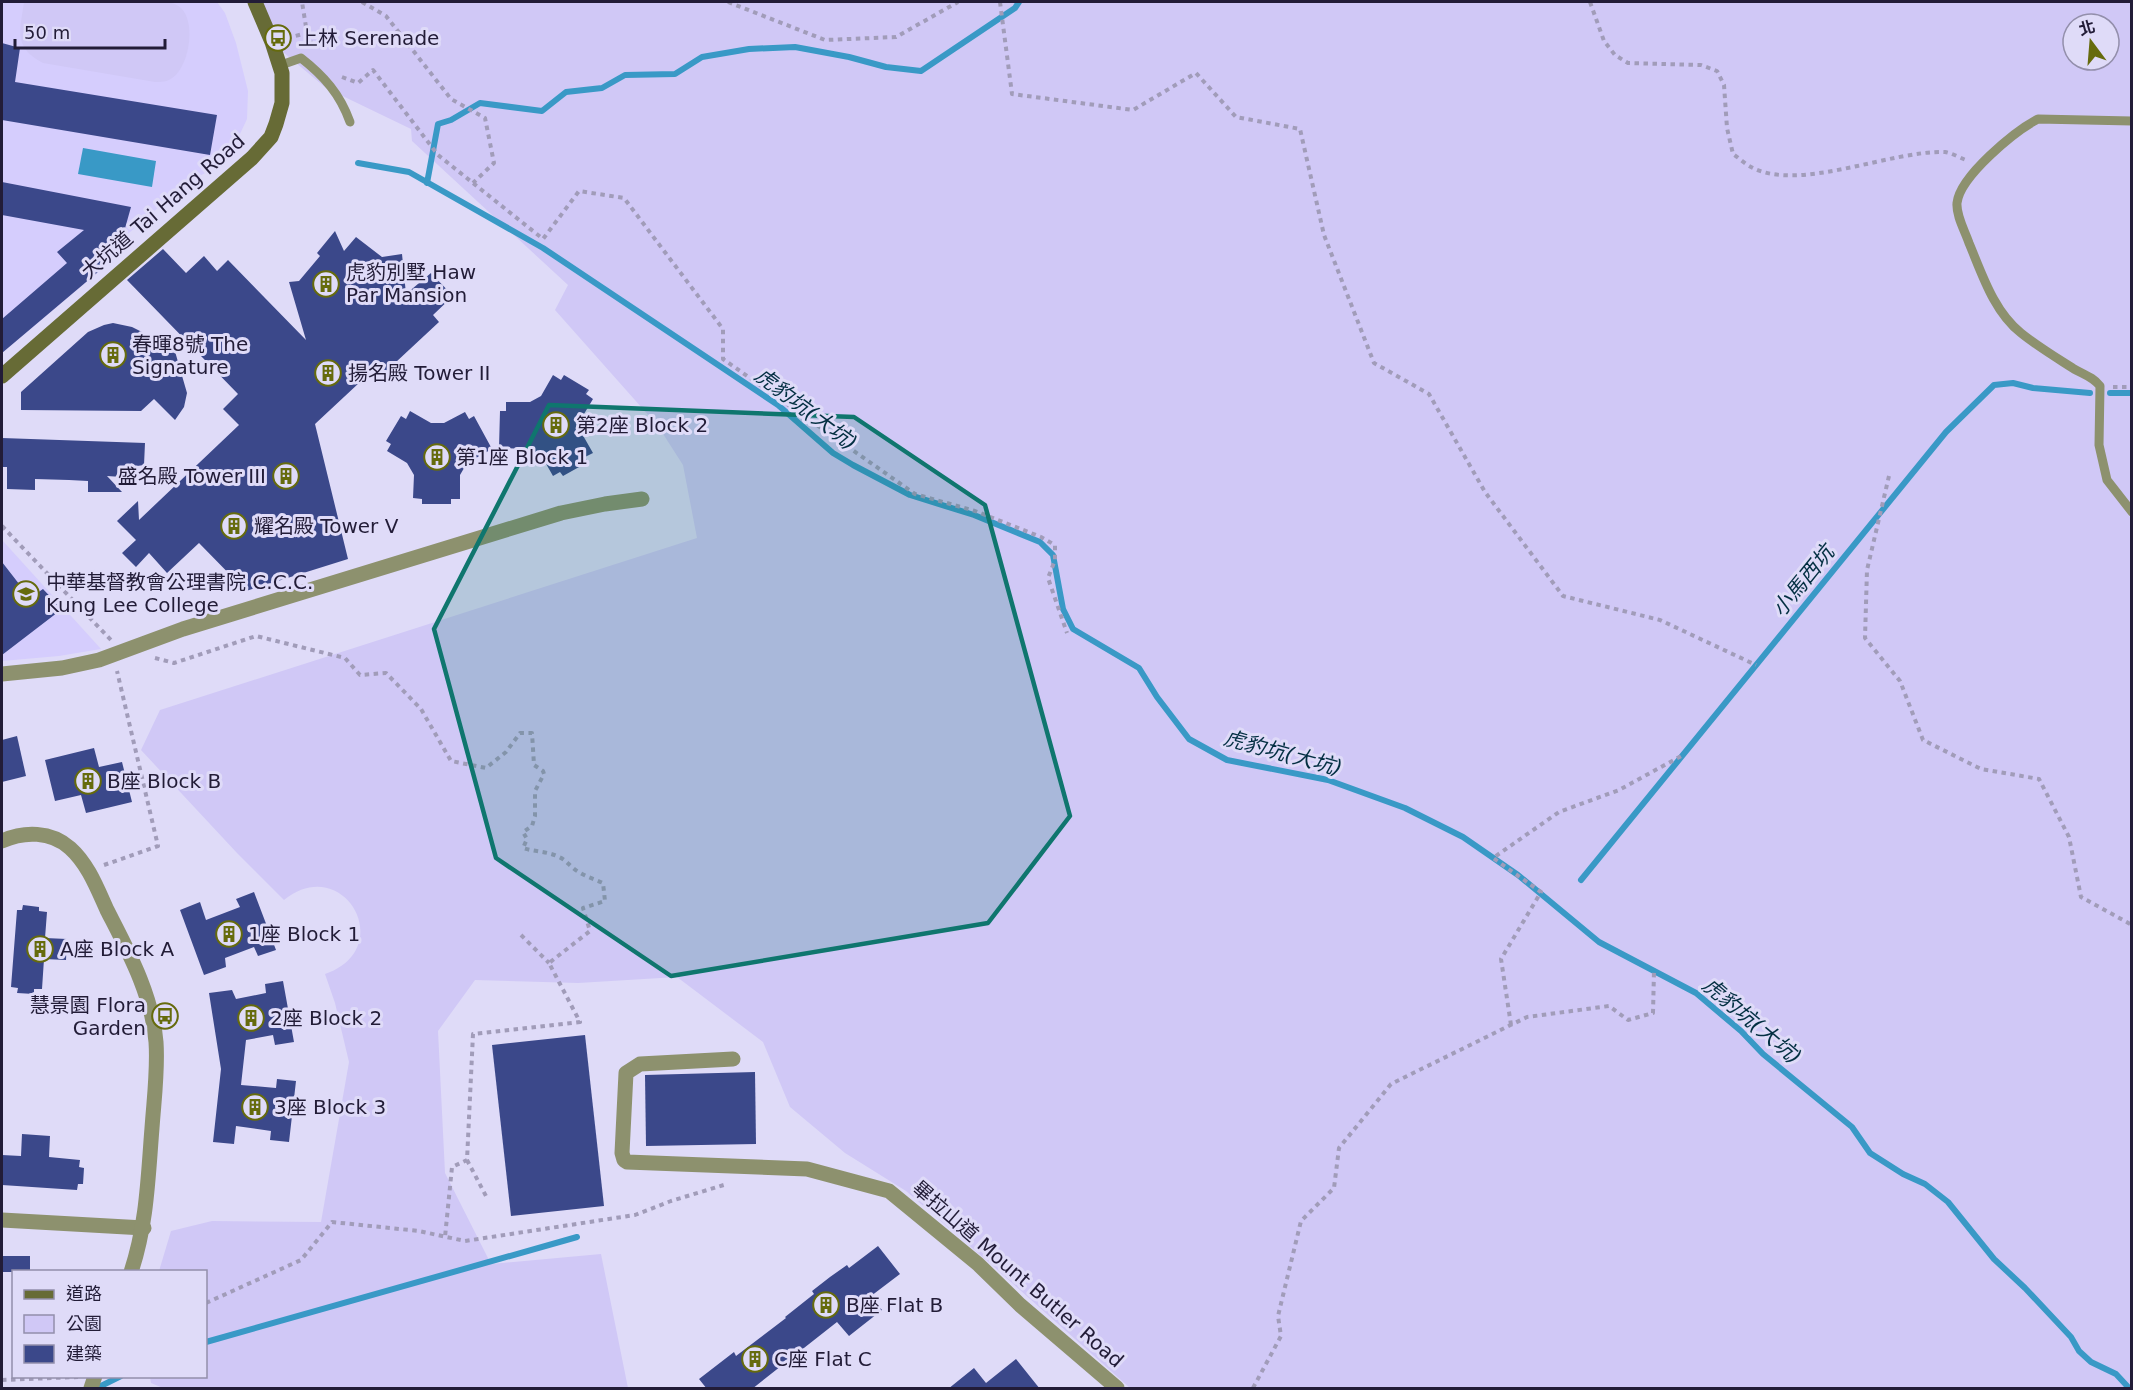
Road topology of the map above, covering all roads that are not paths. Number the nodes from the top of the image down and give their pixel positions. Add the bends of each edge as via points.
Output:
1 (255, 2) edge
2 (281, 65) junction
3 (350, 122) dead end
4 (2132, 122) edge
5 (2, 376) edge
6 (642, 499) dead end
7 (2132, 512) edge
8 (2, 674) edge
9 (2, 841) edge
10 (734, 1059) dead end
11 (2, 1220) edge
12 (144, 1228) junction
13 (132, 1270) edge
14 (1117, 1389) edge

1 - 2 main road, 大坑道 Tai Hang Road
2 - 3 lane via 301,58 323,75
2 - 5 main road, 大坑道 Tai Hang Road via 282,103 271,137 252,158
4 - 7 lane via 2038,119 1979,166 1957,204 1986,284 2019,333 2093,377 2100,386 2099,445 2107,480
6 - 8 street via 561,513 183,629 99,660
9 - 12 street via 37,834 60,841 78,855 133,962 146,996 156,1066
10 - 14 street, 畢拉山道 Mount Butler Road via 640,1064 626,1073 624,1160 807,1169 889,1191 978,1264
11 - 12 street
12 - 13 street

